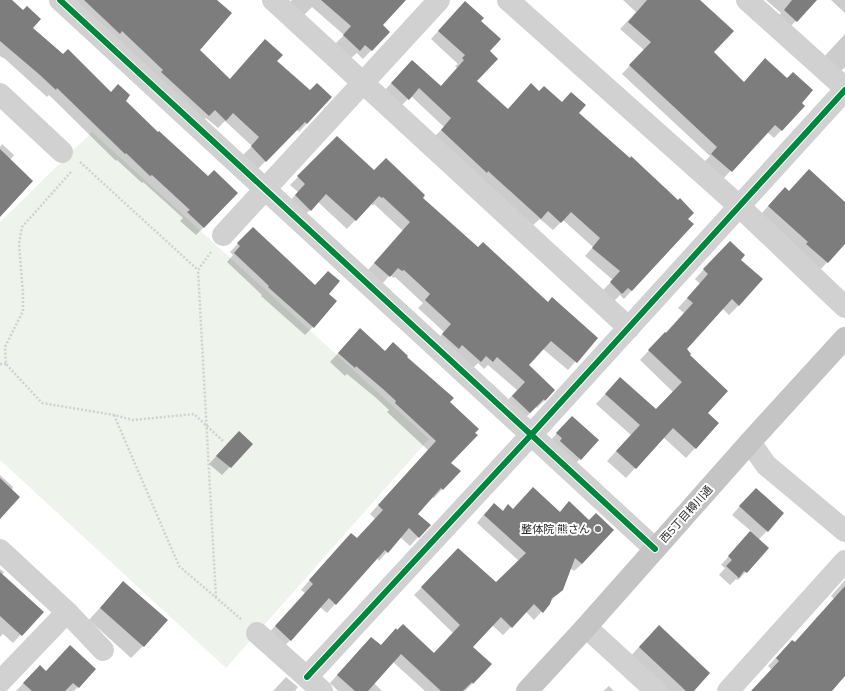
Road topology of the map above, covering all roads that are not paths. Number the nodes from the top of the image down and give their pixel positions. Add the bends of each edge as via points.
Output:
1 (60, 0) edge
2 (273, 0) edge
3 (439, 0) edge
4 (508, 0) edge
5 (747, 0) edge
6 (363, 83) junction
7 (845, 89) edge
8 (2, 99) edge
9 (72, 161) road end
10 (265, 189) junction
11 (739, 206) junction
12 (224, 235) road end
13 (845, 307) edge
14 (629, 328) junction
15 (845, 338) edge
16 (531, 435) junction
17 (750, 442) junction
18 (845, 531) edge
19 (655, 549) junction
20 (0, 550) edge
21 (845, 561) edge
22 (67, 612) junction
23 (586, 627) junction
24 (257, 633) road end
25 (103, 650) dead end
26 (0, 682) edge
27 (315, 684) edge
28 (527, 691) edge
29 (656, 691) edge
30 (728, 691) edge

1 - 10 street
2 - 6 street
3 - 6 street
4 - 11 street
5 - 7 street
6 - 10 street
6 - 14 street
7 - 11 street
8 - 9 street
10 - 12 street
10 - 16 street
11 - 13 street
11 - 14 street
14 - 16 street
15 - 17 main road, 西5丁目樽川通
16 - 19 street
16 - 27 street
17 - 18 street via 766,465
17 - 19 main road, 西5丁目樽川通
19 - 23 main road, 西5丁目樽川通
20 - 22 street
21 - 30 street
22 - 25 street
22 - 26 street
23 - 28 main road, 西5丁目樽川通
23 - 29 street
24 - 27 street

